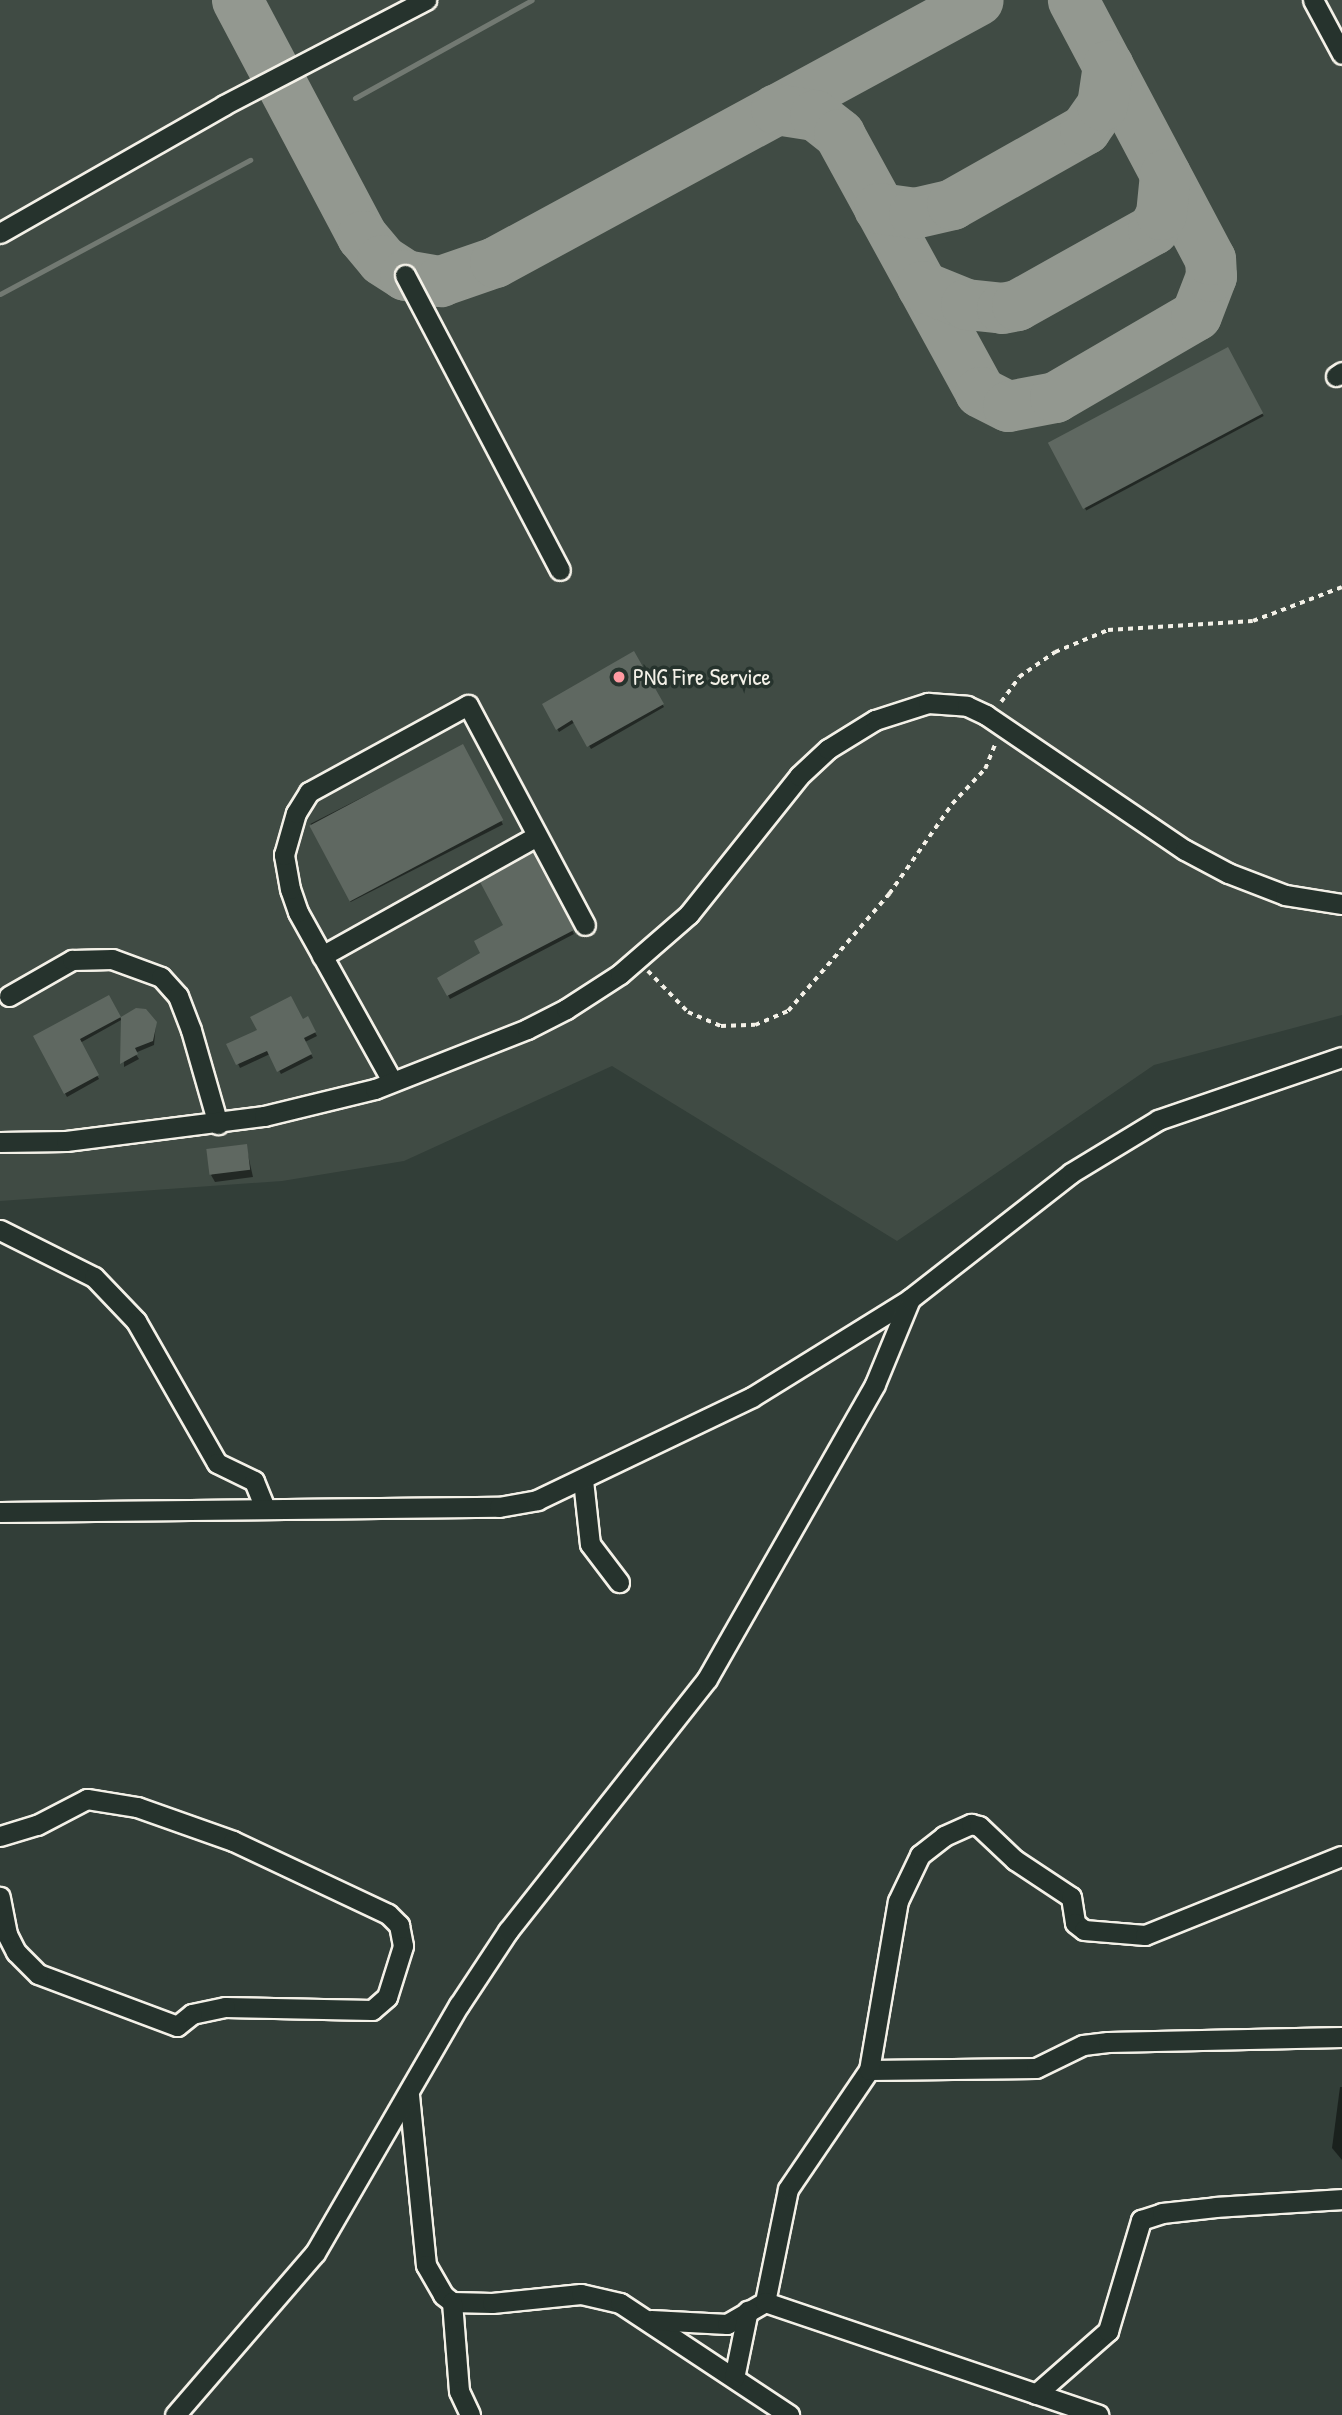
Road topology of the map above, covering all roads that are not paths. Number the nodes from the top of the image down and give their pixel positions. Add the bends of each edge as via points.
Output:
1 (426, 0) edge
2 (1312, 0) edge
3 (1342, 54) edge
4 (0, 233) edge
5 (405, 275) dead end
6 (560, 570) dead end
7 (537, 836) junction
8 (1342, 904) edge
9 (585, 925) dead end
10 (322, 956) junction
11 (9, 996) dead end
12 (1342, 1057) edge
13 (392, 1081) junction
14 (218, 1124) junction
15 (0, 1142) edge
16 (0, 1230) edge
17 (910, 1299) junction
18 (583, 1480) junction
19 (265, 1508) junction
20 (0, 1512) edge
21 (619, 1582) dead end
22 (0, 1836) edge
23 (1342, 1856) edge
24 (0, 1897) edge
25 (1342, 2037) edge
26 (869, 2070) junction
27 (409, 2095) junction
28 (1342, 2199) edge
29 (452, 2302) junction
30 (757, 2306) junction
31 (647, 2320) junction
32 (734, 2378) junction
33 (1036, 2394) junction
34 (175, 2415) edge
35 (470, 2415) edge
36 (789, 2415) edge
37 (1098, 2415) edge

1 - 4 street via 223,105
2 - 3 street
5 - 6 street
7 - 9 street
7 - 10 street
7 - 10 street via 468,705 321,785 309,792 296,813 284,855 298,912
8 - 13 street via 1285,895 1228,873 1185,850 997,722 967,706 928,703 876,720 828,749 799,776 690,914 639,959 566,1010
10 - 13 street
11 - 14 street via 72,960 112,959 161,977 178,996
12 - 17 street via 1158,1120 1072,1173
13 - 14 street via 350,1096
14 - 15 street via 66,1141
16 - 19 street via 50,1252 102,1286 136,1321 217,1463 254,1481
17 - 18 street via 752,1397
17 - 27 street via 875,1384 748,1614 664,1739 508,1931 459,2005
18 - 19 street via 537,1500 499,1507
18 - 21 street via 590,1544
19 - 20 street
22 - 24 street via 37,1825 87,1799 136,1807 233,1841 388,1914 398,1925 403,1946 387,1997 372,2010 225,2007 192,2014 177,2026 38,1974 16,1952 7,1934
23 - 26 street via 1145,1935 1084,1930 1075,1923 1071,1897 1015,1860 979,1826 971,1824 944,1836 920,1854 898,1901
25 - 26 street via 1108,2042 1083,2045 1037,2068
26 - 30 street via 788,2189
27 - 29 street via 426,2265 432,2283
27 - 34 street via 315,2253
28 - 33 street via 1216,2207 1141,2220 1108,2331
29 - 31 street via 597,2295
29 - 35 street via 459,2391
30 - 31 street via 727,2324 712,2326
30 - 32 street
30 - 33 street
31 - 32 street
32 - 36 street
33 - 37 street

